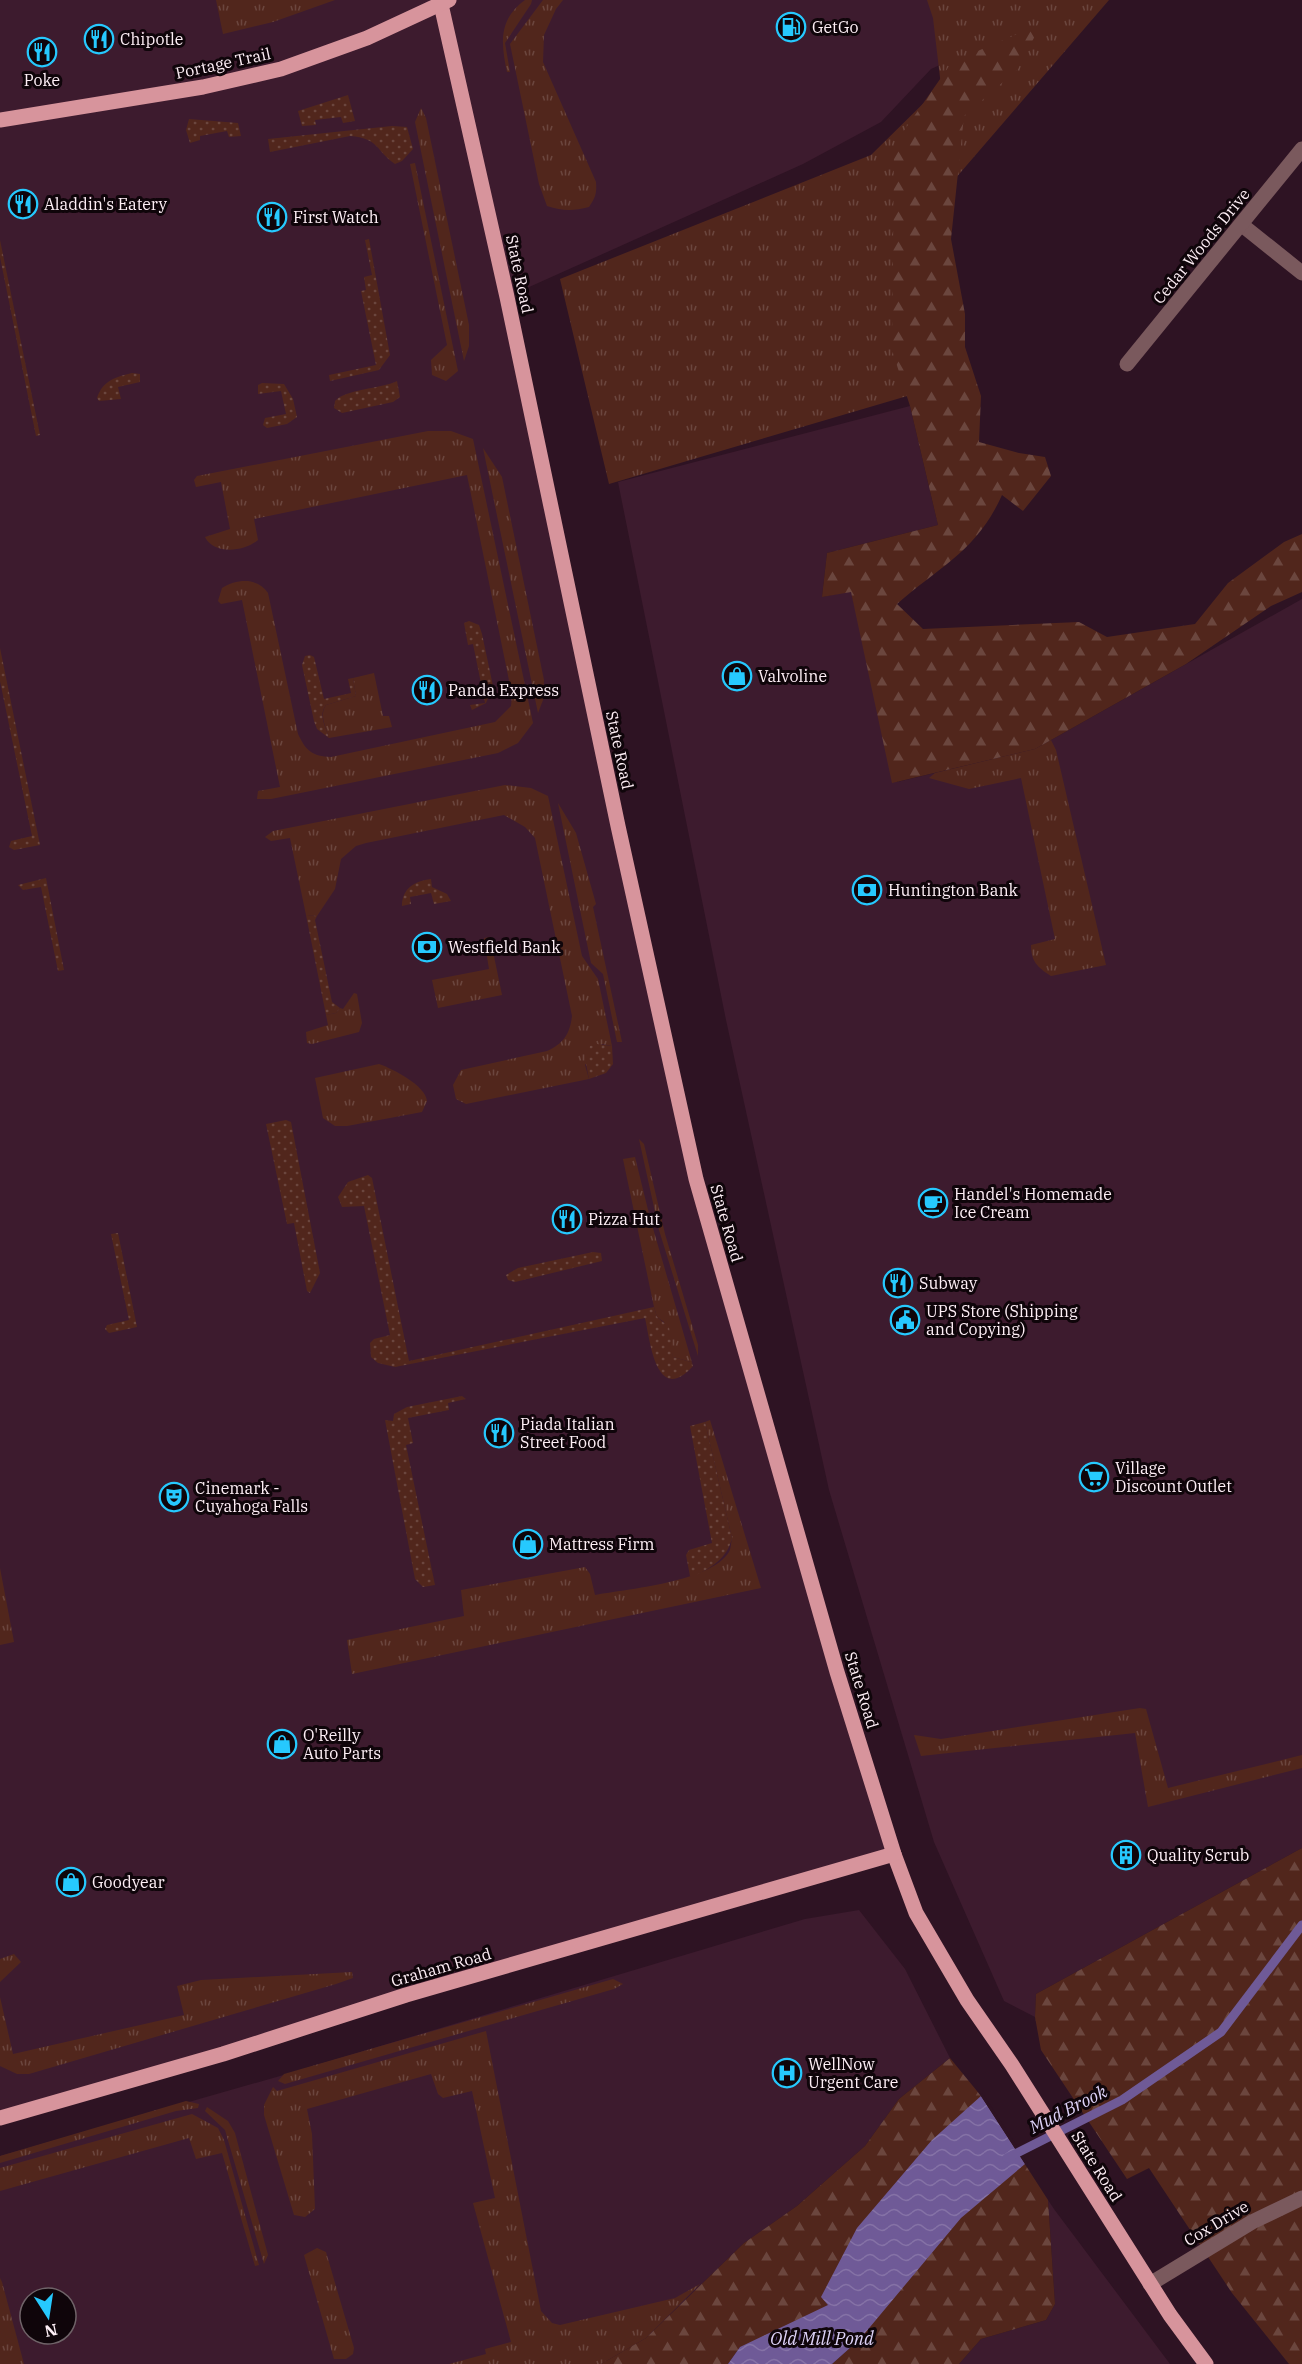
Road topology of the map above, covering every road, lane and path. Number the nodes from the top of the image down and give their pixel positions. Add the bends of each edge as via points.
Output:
1 (444, 1) edge
2 (0, 120) edge
3 (1302, 149) edge
4 (1242, 225) junction
5 (1302, 273) edge
6 (1127, 364) dead end
7 (894, 1854) junction
8 (0, 2118) edge
9 (1302, 2198) edge
10 (1150, 2284) junction
11 (1206, 2364) edge

1 - 2 main road, Portage Trail via 367,38 262,74
1 - 7 main road, State Road via 696,1179 834,1662
3 - 4 street, Cedar Woods Drive
4 - 5 street
4 - 6 street, Cedar Woods Drive
7 - 8 main road, Graham Road
7 - 10 main road, State Road via 916,1913 967,2000
9 - 10 street, Cox Drive via 1252,2222
10 - 11 main road, State Road

